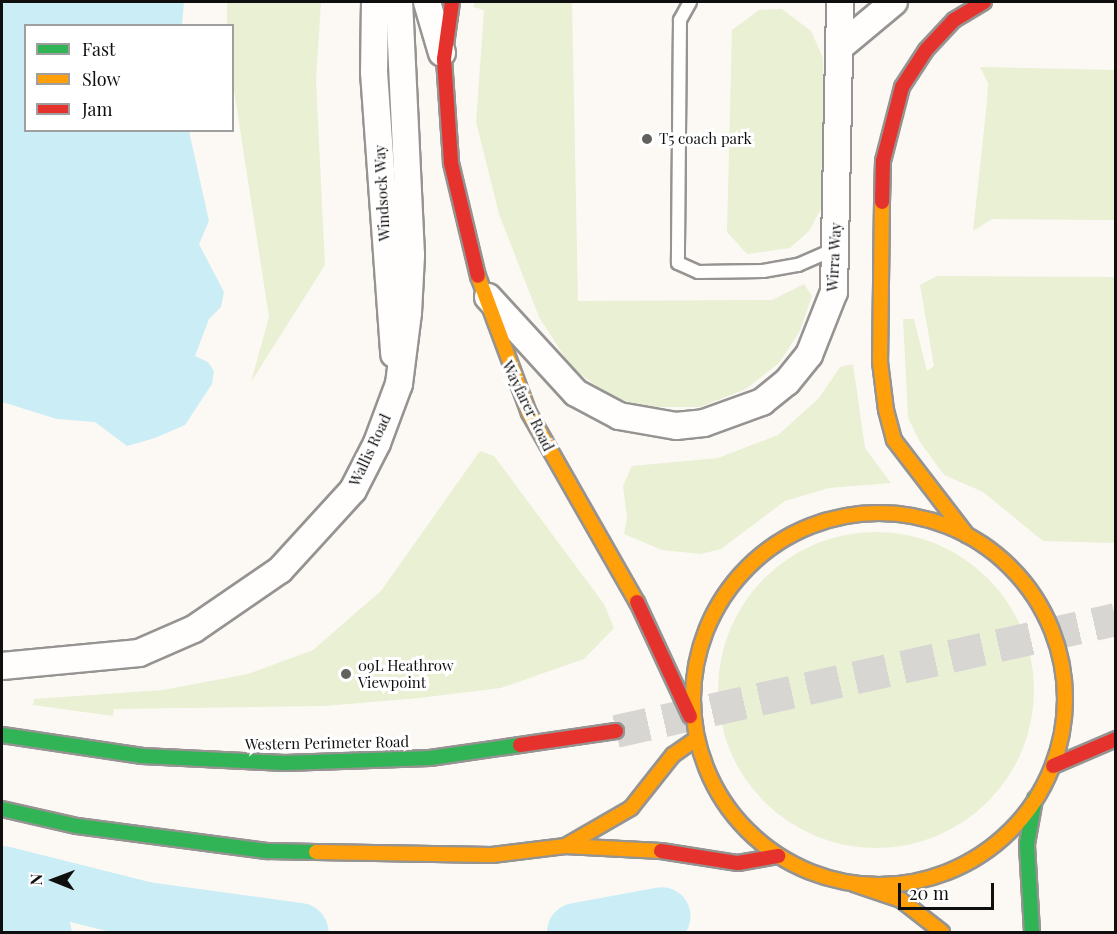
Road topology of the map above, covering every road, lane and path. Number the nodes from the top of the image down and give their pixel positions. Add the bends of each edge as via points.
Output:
1 (375, 2) edge
2 (399, 2) edge
3 (427, 2) edge
4 (453, 2) edge
5 (690, 2) edge
6 (840, 2) edge
7 (894, 2) edge
8 (984, 2) edge
9 (840, 47) junction
10 (444, 59) junction
11 (836, 248) junction
12 (481, 289) junction
13 (399, 384) junction
14 (969, 536) junction
15 (2, 666) edge
16 (616, 730) tunnel mouth
17 (696, 731) junction
18 (2, 735) edge
19 (1116, 739) edge
20 (1053, 766) junction
21 (1035, 799) junction
22 (2, 809) edge
23 (565, 846) junction
24 (778, 856) junction
25 (854, 884) junction
26 (942, 933) edge
27 (1032, 933) edge

1 - 13 street, Windsock Way via 389,320
2 - 13 street, Wallis Road via 411,255
3 - 10 street, Wayfarer Road
4 - 10 main road, Wayfarer Road
5 - 11 lane via 680,20 678,263 698,272 763,271 798,265
6 - 9 street, Wirra Way
7 - 9 street
8 - 14 main road via 954,20 914,69 899,97 883,161 880,362 886,410 894,440
9 - 11 street, Wirra Way
10 - 12 main road, Wayfarer Road via 451,163
11 - 12 street, Wirra Way via 834,292 809,355 787,382 762,402 704,423 646,423 598,406 576,393
12 - 17 main road, Wayfarer Road via 529,413 621,566
13 - 15 street, Wallis Road via 377,443 352,490 311,539 245,597 194,629 139,653
14 - 17 main road via 918,518 875,513 832,520 782,541 731,587 712,618 699,652 693,688
14 - 20 main road via 1020,578 1053,635 1065,701
16 - 18 main road, Western Perimeter Road via 430,758 285,763 142,756
17 - 23 main road via 631,808
17 - 24 main road, Wayfarer Road via 718,792 741,825
19 - 20 main road
20 - 21 main road
21 - 25 main road via 1009,832 957,867 896,885
21 - 27 main road via 1027,844
22 - 23 main road via 76,826 268,851 492,855
23 - 24 main road via 687,852 738,863
24 - 25 main road, Wayfarer Road via 811,873
25 - 26 main road via 901,900

